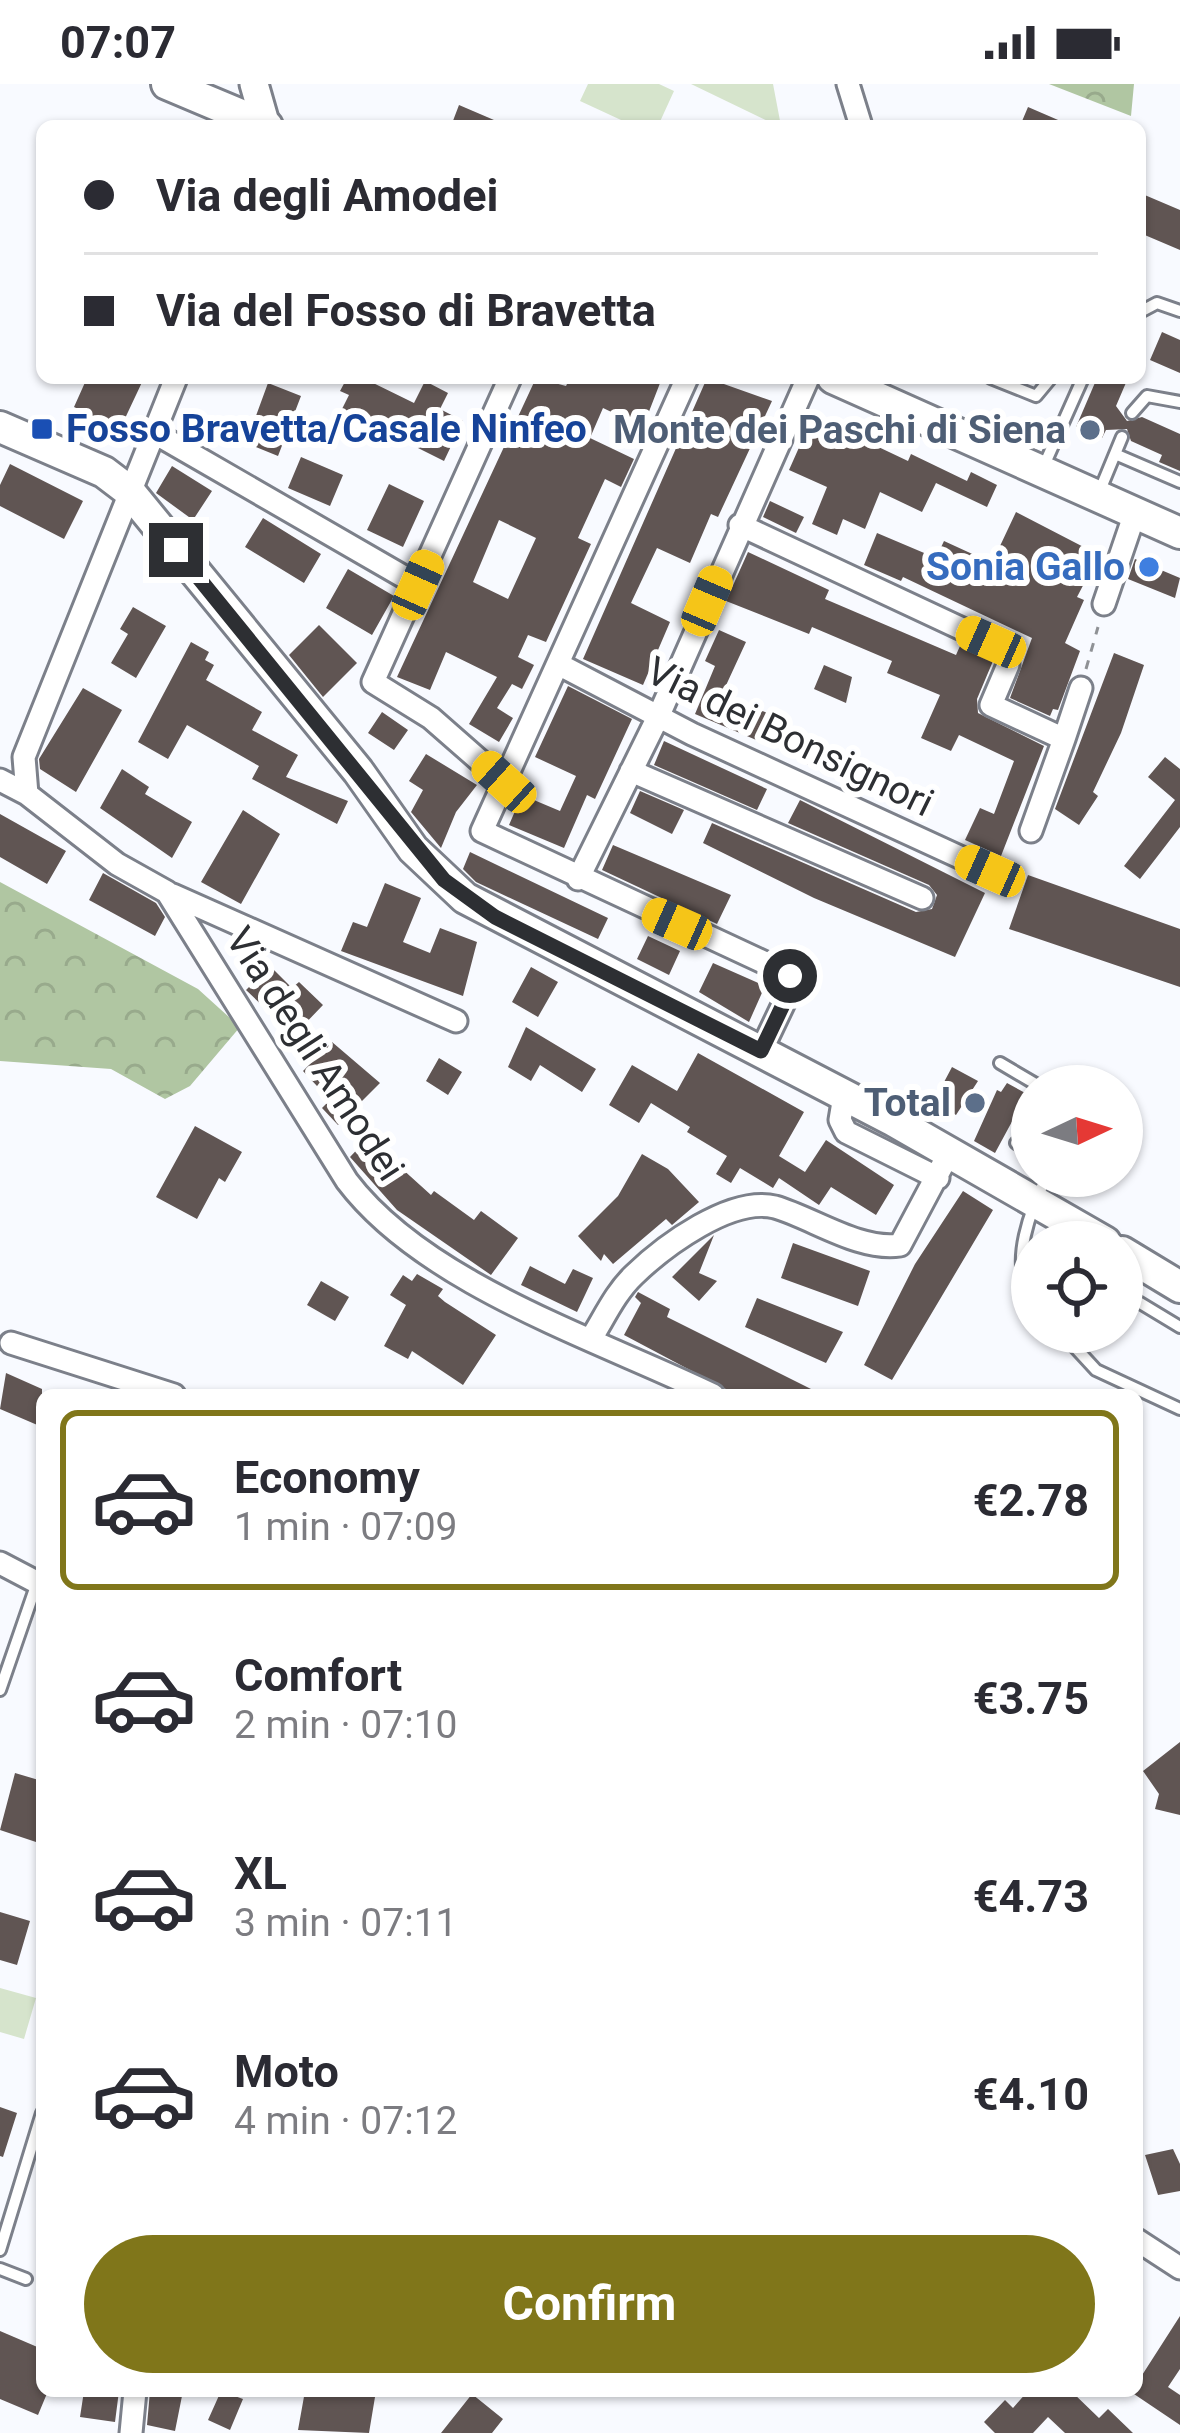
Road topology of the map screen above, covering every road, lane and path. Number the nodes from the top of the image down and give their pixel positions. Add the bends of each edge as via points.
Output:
1 (254, 84) edge
2 (848, 84) edge
3 (185, 86) edge
4 (235, 99) edge
5 (259, 120) edge
6 (264, 120) edge
7 (859, 120) edge
8 (1146, 309) edge
9 (1180, 311) edge
10 (173, 384) edge
11 (507, 384) edge
12 (683, 384) edge
13 (805, 384) edge
14 (845, 384) edge
15 (1006, 384) edge
16 (1046, 384) edge
17 (1080, 384) edge
18 (1180, 402) edge
19 (1132, 412) dead end
20 (0, 427) edge
21 (153, 432) junction
22 (1122, 437) dead end
23 (1115, 454) junction
24 (1040, 473) junction
25 (1180, 482) edge
26 (129, 490) junction
27 (1097, 497) junction
28 (1135, 513) junction
29 (740, 525) junction
30 (1180, 533) edge
31 (418, 585) junction
32 (1104, 604) joint
33 (560, 665) junction
34 (1081, 688) joint
35 (658, 715) junction
36 (1064, 739) junction
37 (631, 771) junction
38 (0, 780) edge
39 (504, 782) junction
40 (27, 794) junction
41 (1031, 831) dead end
42 (990, 871) dead end
43 (578, 879) junction
44 (167, 892) junction
45 (922, 898) dead end
46 (456, 1021) dead end
47 (761, 1051) junction
48 (1000, 1063) dead end
49 (1011, 1069) edge
50 (944, 1165) junction
51 (1011, 1181) edge
52 (1052, 1197) edge
53 (1080, 1221) edge
54 (1143, 1265) edge
55 (1180, 1287) edge
56 (1143, 1305) edge
57 (1180, 1327) edge
58 (592, 1337) junction
59 (11, 1343) dead end
60 (1080, 1353) edge
61 (155, 1389) edge
62 (700, 1389) edge
63 (1137, 1389) edge
64 (1143, 1392) edge
65 (1180, 1409) edge
66 (0, 1563) edge
67 (36, 1582) edge
68 (36, 1595) edge
69 (0, 1690) edge
70 (36, 2133) edge
71 (1143, 2244) edge
72 (0, 2250) edge
73 (1180, 2268) edge
74 (0, 2269) edge
75 (26, 2279) dead end
76 (134, 2397) edge
77 (131, 2433) edge

1 - 6 street
2 - 7 street
3 - 4 main road
4 - 5 main road
8 - 9 lane
10 - 21 street
11 - 31 street
12 - 33 street
13 - 29 street
14 - 24 main road
15 - 16 lane via 1036,396
17 - 24 lane
18 - 19 lane via 1147,396
20 - 26 main road
21 - 26 street
21 - 31 street
22 - 23 lane
23 - 25 lane
23 - 27 lane
24 - 27 main road
26 - 40 street via 24,757
26 - 47 main road via 444,880 495,917
27 - 28 main road
28 - 30 main road
28 - 32 street
29 - 35 street
29 - 36 street via 1007,650 991,705
31 - 39 street via 373,682
32 - 34 path
33 - 35 street, Via dei Bonsignori
33 - 39 street
34 - 36 street
35 - 37 street
35 - 42 street, Via dei Bonsignori
36 - 41 street
37 - 43 street
37 - 45 street
38 - 40 street, Via degli Amodei
39 - 43 street via 482,831
40 - 44 street, Via degli Amodei
43 - 47 street via 788,974 791,988
44 - 46 street
44 - 58 street, Via degli Amodei via 368,1208 442,1264
47 - 50 main road
48 - 49 lane
50 - 51 main road
50 - 58 street via 910,1234 894,1246 768,1206 721,1217 635,1274
52 - 53 main road
54 - 55 main road
56 - 57 lane
58 - 62 street, Via degli Amodei
59 - 61 street
60 - 63 lane
64 - 65 lane
66 - 67 street
68 - 69 lane
70 - 72 lane
71 - 73 street
74 - 75 lane
76 - 77 street

